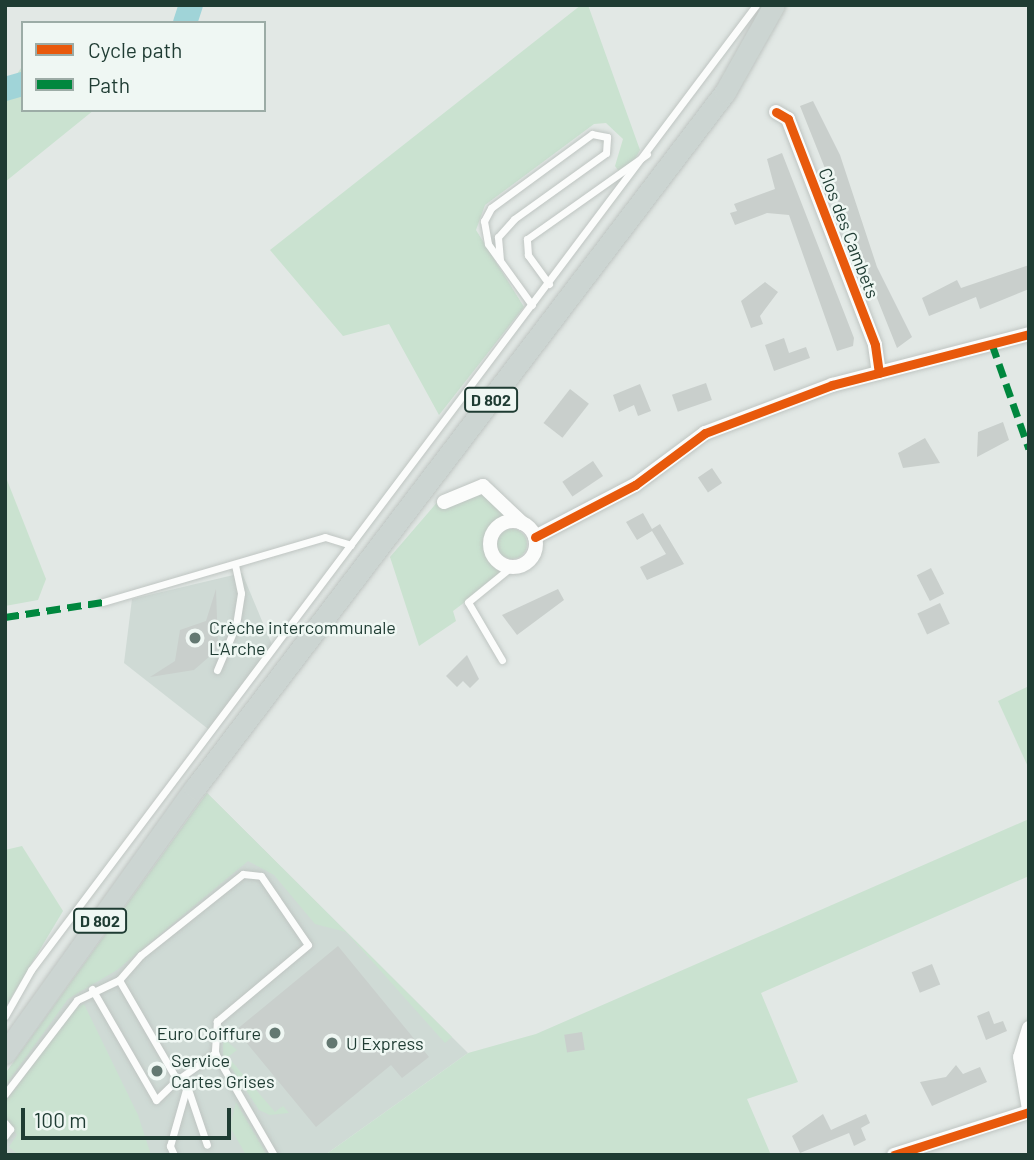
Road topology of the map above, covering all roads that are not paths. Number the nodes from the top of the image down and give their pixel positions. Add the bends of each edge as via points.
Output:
1 (756, 5) edge
2 (774, 5) edge
3 (776, 112) dead end
4 (652, 150) junction
5 (500, 260) junction
6 (549, 284) junction
7 (532, 305) junction
8 (1029, 334) edge
9 (878, 373) junction
10 (444, 502) dead end
11 (522, 523) junction
12 (535, 537) junction
13 (351, 545) junction
14 (235, 565) junction
15 (511, 567) junction
16 (103, 601) dead end
17 (502, 660) dead end
18 (217, 670) dead end
19 (119, 980) junction
20 (92, 989) junction
21 (5, 1016) edge
22 (1029, 1028) edge
23 (215, 1052) junction
24 (5, 1054) edge
25 (177, 1080) junction
26 (187, 1086) junction
27 (5, 1094) edge
28 (1029, 1111) edge
29 (5, 1123) edge
30 (5, 1136) edge
31 (207, 1144) dead end
32 (174, 1155) edge
33 (274, 1155) edge
34 (894, 1155) edge

1 - 4 lane
2 - 24 main road, D 802 via 725,92 195,788
3 - 9 street, Clos des Cambets via 788,119 875,345
4 - 6 lane
4 - 6 lane via 527,239 528,255
5 - 5 lane via 498,237 514,219 606,153 607,137 592,134 491,208 483,233
5 - 7 lane
6 - 7 lane
7 - 13 lane
8 - 9 street
9 - 12 street via 705,433 635,485
10 - 11 street via 483,486
11 - 12 street
11 - 15 street via 506,521 490,538 492,554
12 - 15 street via 531,559
13 - 14 lane via 325,537
13 - 21 lane via 31,970
14 - 16 lane
14 - 18 lane via 241,593 236,625
15 - 17 lane via 468,602
19 - 20 lane
19 - 23 lane via 243,874 261,876 308,945 217,1021
19 - 25 lane
20 - 25 lane via 156,1100
20 - 27 lane via 65,1011
22 - 28 street via 1020,1057
23 - 25 lane
23 - 33 lane
25 - 26 lane
26 - 31 lane
26 - 32 lane via 170,1146
28 - 34 street
29 - 30 lane via 10,1129

